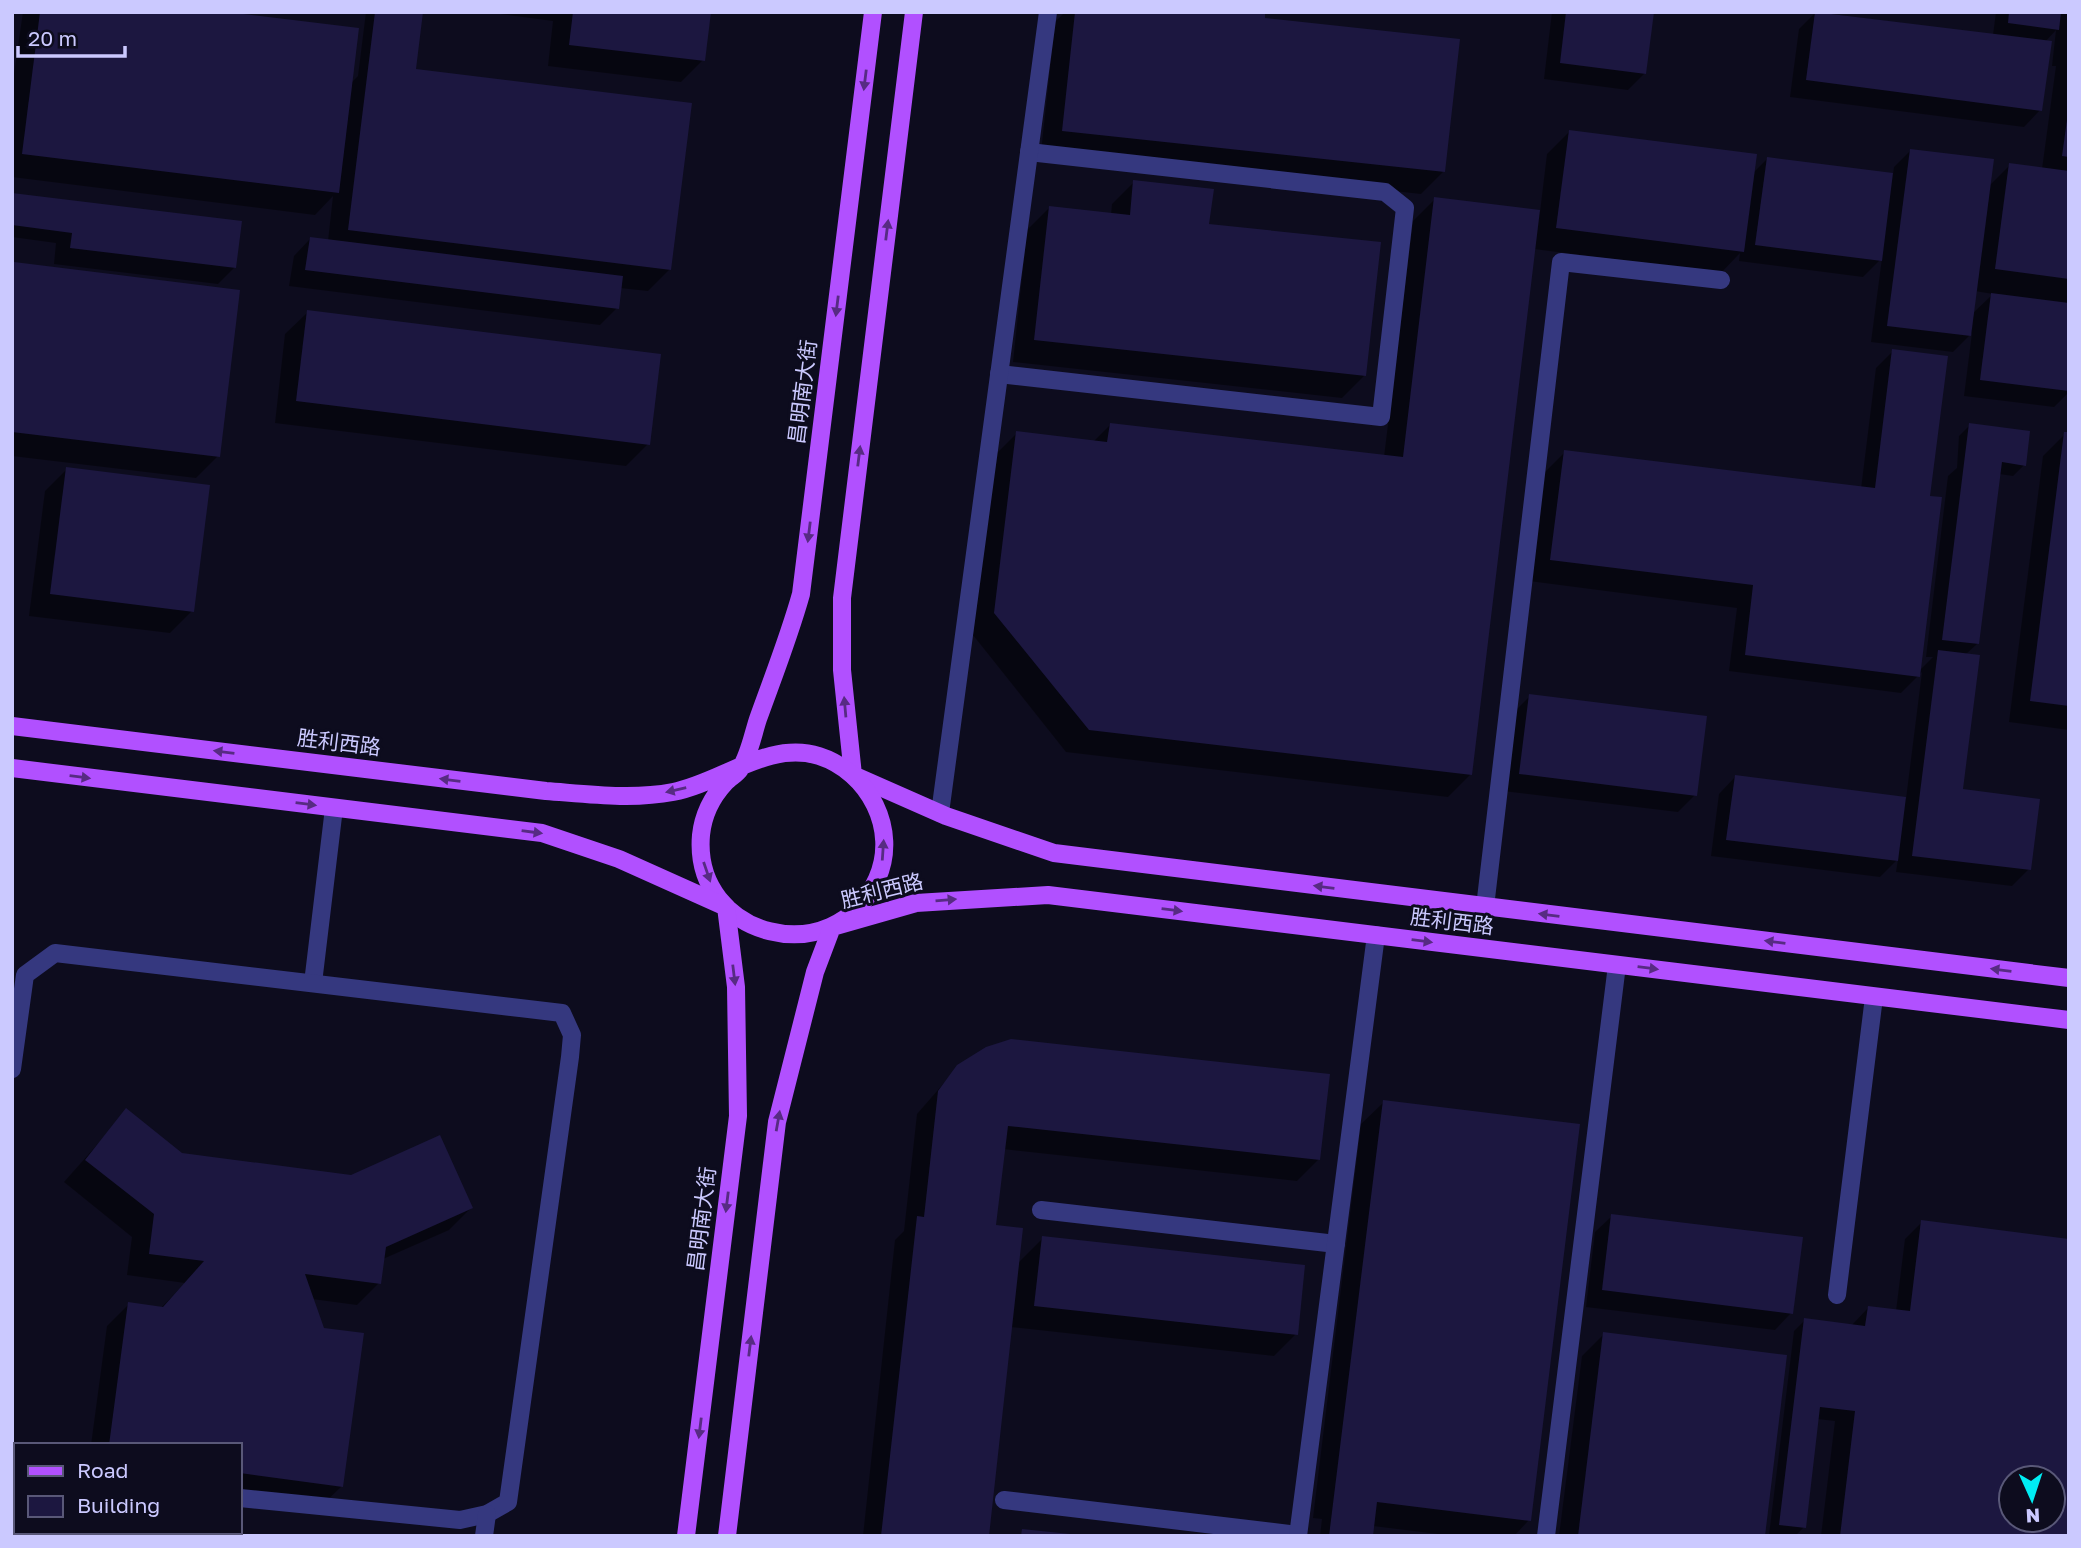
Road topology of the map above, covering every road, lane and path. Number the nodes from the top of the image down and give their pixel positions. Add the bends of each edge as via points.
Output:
1 (873, 12) edge
2 (914, 12) edge
3 (1048, 12) edge
4 (1029, 152) junction
5 (1721, 280) dead end
6 (999, 374) junction
7 (12, 726) edge
8 (12, 768) edge
9 (741, 769) junction
10 (853, 775) junction
11 (334, 808) junction
12 (940, 813) junction
13 (1485, 906) junction
14 (726, 907) junction
15 (832, 927) junction
16 (1376, 935) junction
17 (1617, 965) junction
18 (2069, 978) edge
19 (313, 983) junction
20 (1874, 997) junction
21 (2069, 1020) edge
22 (12, 1069) edge
23 (1041, 1210) dead end
24 (1336, 1244) junction
25 (1837, 1295) dead end
26 (242, 1498) edge
27 (1004, 1500) dead end
28 (487, 1514) junction
29 (1298, 1535) edge
30 (484, 1536) edge
31 (686, 1536) edge
32 (727, 1536) edge
33 (1546, 1536) edge

1 -> 9 main road, 昌明南大街 via 801,594 786,650
10 -> 2 main road via 842,670 842,598
3 - 4 lane
4 - 6 lane
4 - 6 lane via 1385,192 1405,208 1381,417
5 - 13 lane via 1560,261
6 - 12 lane
9 -> 7 main road, 胜利西路 via 673,792 603,796
8 -> 11 main road
9 - 10 main road via 758,759 798,753 818,756
9 -> 14 main road via 713,797 701,835 706,874
10 - 12 main road, 胜利西路
15 -> 10 main road via 867,898 884,856 878,812
11 -> 14 main road via 542,833 619,859
11 - 19 lane
13 -> 12 main road, 胜利西路 via 1054,853
18 -> 13 main road, 胜利西路
14 - 15 main road via 758,929 776,934 795,936
14 -> 31 main road, 昌明南大街 via 736,987 738,1116
15 -> 16 main road, 胜利西路 via 916,903 1048,895
32 -> 15 main road via 778,1122 815,972
16 -> 17 main road, 胜利西路
16 - 24 lane
17 -> 20 main road, 胜利西路
17 - 33 lane
19 - 22 lane via 55,953 25,975
19 - 28 lane via 562,1013 572,1035 508,1503
20 - 21 main road, 胜利西路
20 - 25 lane
23 - 24 lane
24 - 29 lane
26 - 28 lane via 460,1520
27 - 29 lane
28 - 30 lane

